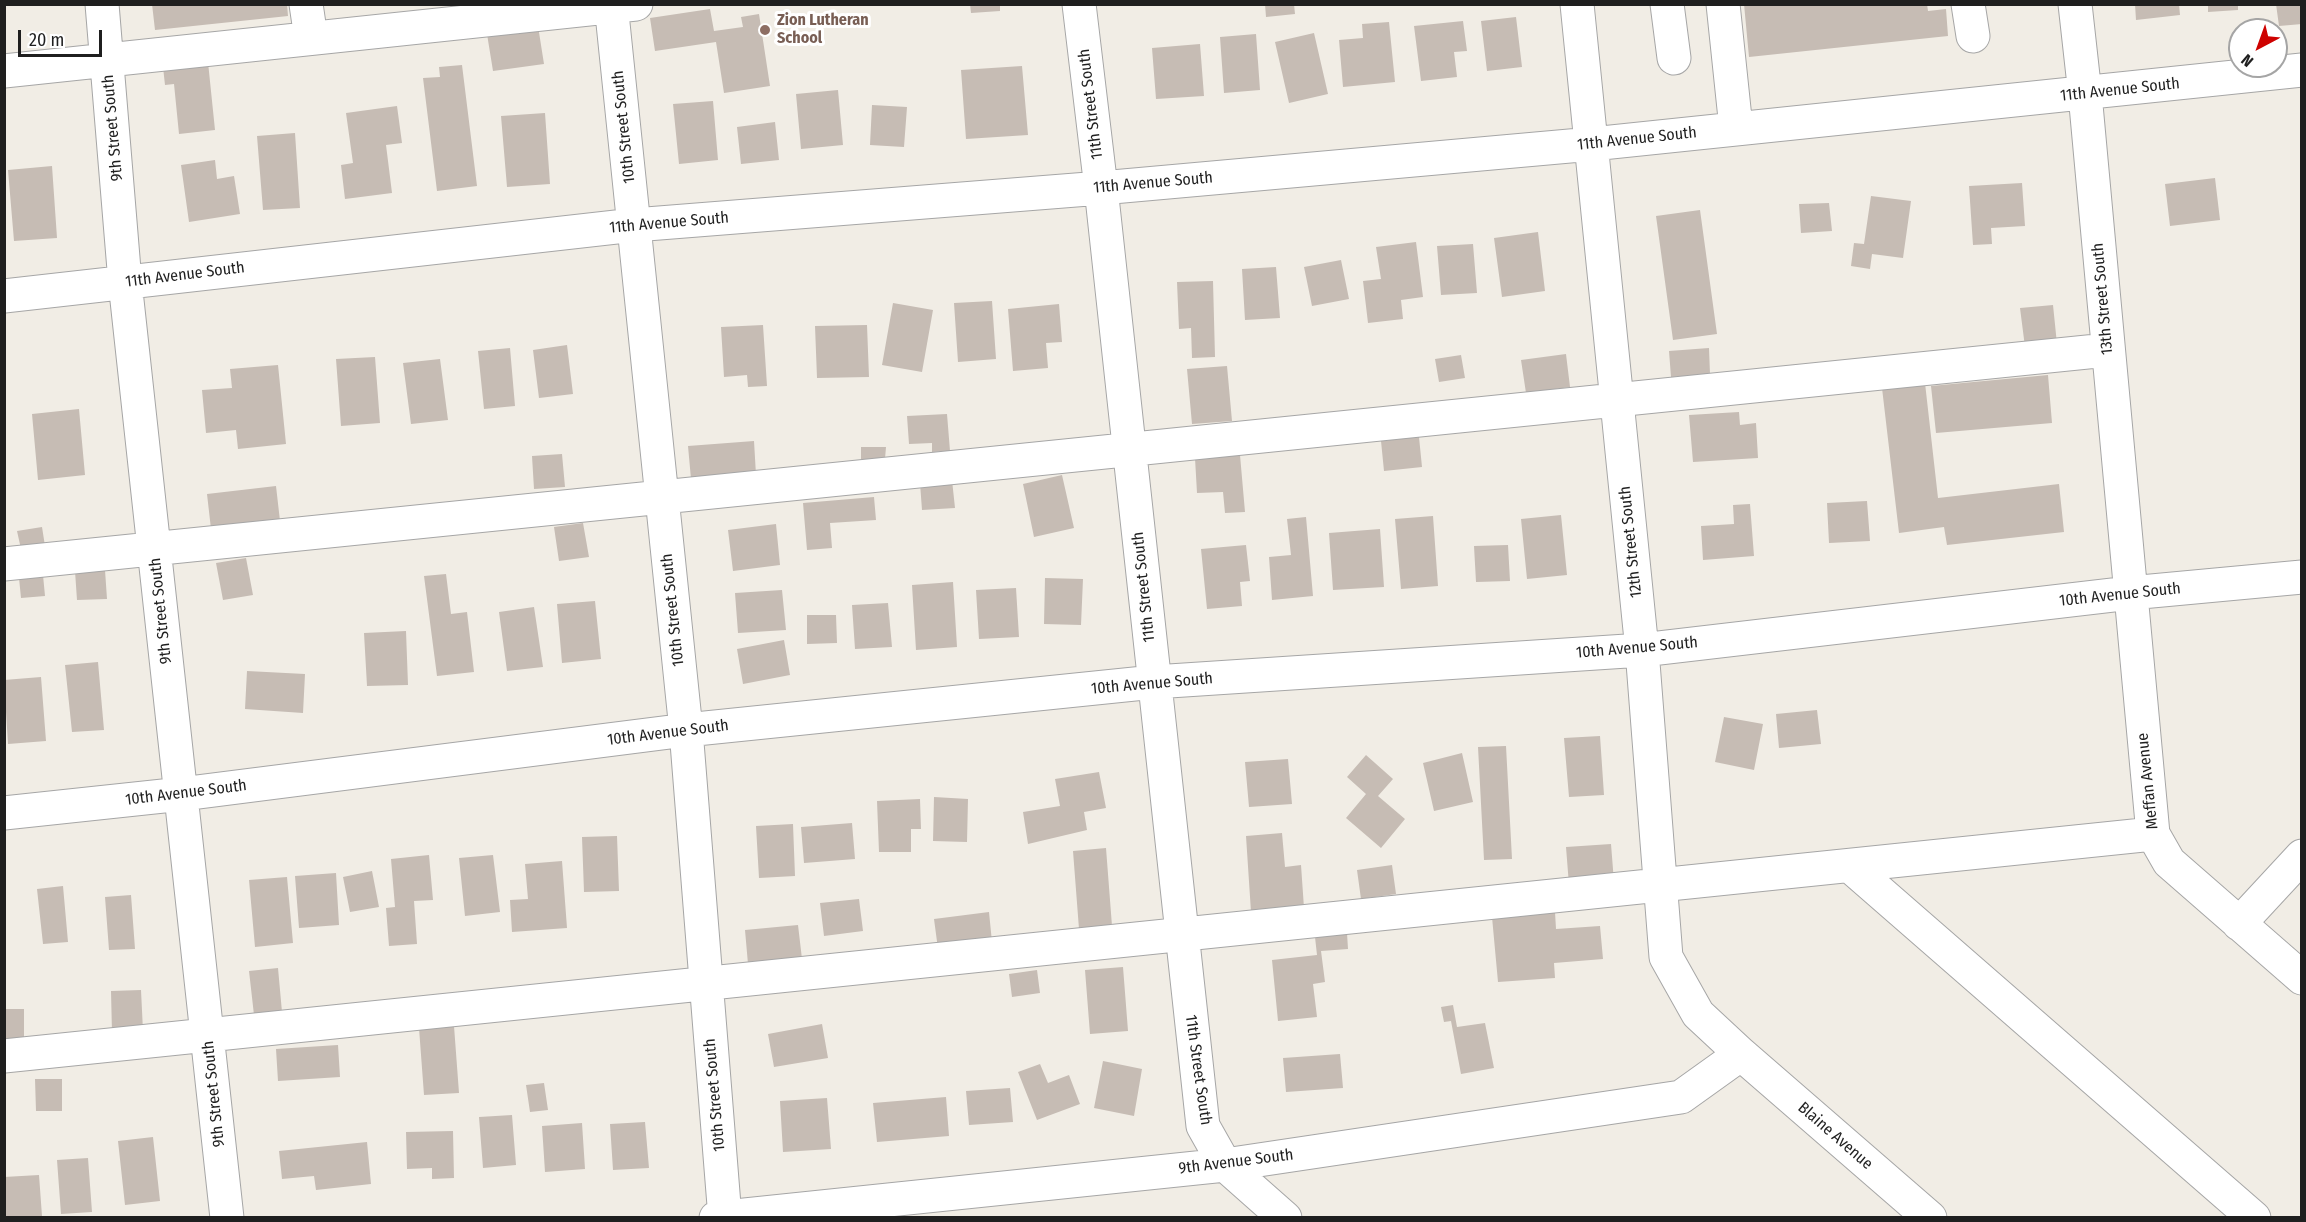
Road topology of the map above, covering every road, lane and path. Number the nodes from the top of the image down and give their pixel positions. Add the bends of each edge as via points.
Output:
1 (102, 4) edge
2 (306, 4) edge
3 (1079, 4) edge
4 (1577, 4) edge
5 (1667, 4) edge
6 (1723, 4) edge
7 (1968, 4) edge
8 (2074, 4) edge
9 (619, 5) edge
10 (1973, 36) dead end
11 (310, 38) junction
12 (1674, 58) dead end
13 (107, 60) junction
14 (2301, 70) edge
15 (4, 71) edge
16 (2085, 94) junction
17 (1736, 128) junction
18 (1592, 144) junction
19 (1101, 188) junction
20 (634, 225) junction
21 (125, 282) junction
22 (4, 296) edge
23 (2107, 350) junction
24 (1617, 400) junction
25 (1129, 449) junction
26 (662, 496) junction
27 (154, 548) junction
28 (4, 564) edge
29 (2301, 577) edge
30 (2130, 593) junction
31 (1642, 650) junction
32 (1154, 682) junction
33 (686, 730) junction
34 (182, 794) junction
35 (4, 813) edge
36 (2152, 834) junction
37 (2301, 856) edge
38 (1850, 866) junction
39 (1660, 886) junction
40 (2239, 924) junction
41 (1181, 935) junction
42 (2301, 978) edge
43 (706, 984) junction
44 (208, 1035) junction
45 (1741, 1054) junction
46 (4, 1056) edge
47 (1225, 1165) junction
48 (722, 1217) edge
49 (227, 1218) edge
50 (1285, 1218) edge
51 (1930, 1218) edge
52 (2254, 1218) edge

1 - 13 street, 9th Street South
2 - 11 street
3 - 19 street, 11th Street South
4 - 18 street, 12th Street South
5 - 12 street
6 - 17 street
7 - 10 street
8 - 16 street, 13th Street South
9 - 11 street
9 - 20 street, 10th Street South
11 - 13 street
13 - 15 street
13 - 21 street, 9th Street South
14 - 16 street, 11th Avenue South
16 - 17 street, 11th Avenue South
16 - 23 street, 13th Street South
17 - 18 street, 11th Avenue South
18 - 19 street, 11th Avenue South
18 - 24 street, 12th Street South
19 - 20 street, 11th Avenue South
19 - 25 street, 11th Street South
20 - 21 street, 11th Avenue South
20 - 26 street, 10th Street South
21 - 22 street, 11th Avenue South
21 - 27 street, 9th Street South
23 - 24 street
23 - 30 street, 13th Street South
24 - 25 street
24 - 31 street, 12th Street South
25 - 26 street
25 - 32 street, 11th Street South
26 - 27 street
26 - 33 street, 10th Street South
27 - 28 street
27 - 34 street, 9th Street South
29 - 30 street, 10th Avenue South
30 - 31 street, 10th Avenue South
30 - 36 street, Meffan Avenue
31 - 32 street, 10th Avenue South
31 - 39 street, 12th Street South
32 - 33 street, 10th Avenue South
32 - 41 street, 11th Street South
33 - 34 street, 10th Avenue South
33 - 43 street, 10th Street South
34 - 35 street, 10th Avenue South
34 - 44 street, 9th Street South
36 - 38 street
36 - 40 street, Meffan Avenue via 2169,862
37 - 40 street
38 - 39 street
38 - 52 street
39 - 41 street
39 - 45 street, 12th Street South via 1666,957 1698,1014
40 - 42 street, Meffan Avenue
41 - 43 street
41 - 47 street, 11th Street South via 1203,1126
43 - 44 street
43 - 48 street, 10th Street South
44 - 46 street
44 - 49 street, 9th Street South
45 - 47 street, 9th Avenue South via 1681,1097
45 - 51 street, Blaine Avenue
47 - 48 street, 9th Avenue South
47 - 50 street, 11th Street South

